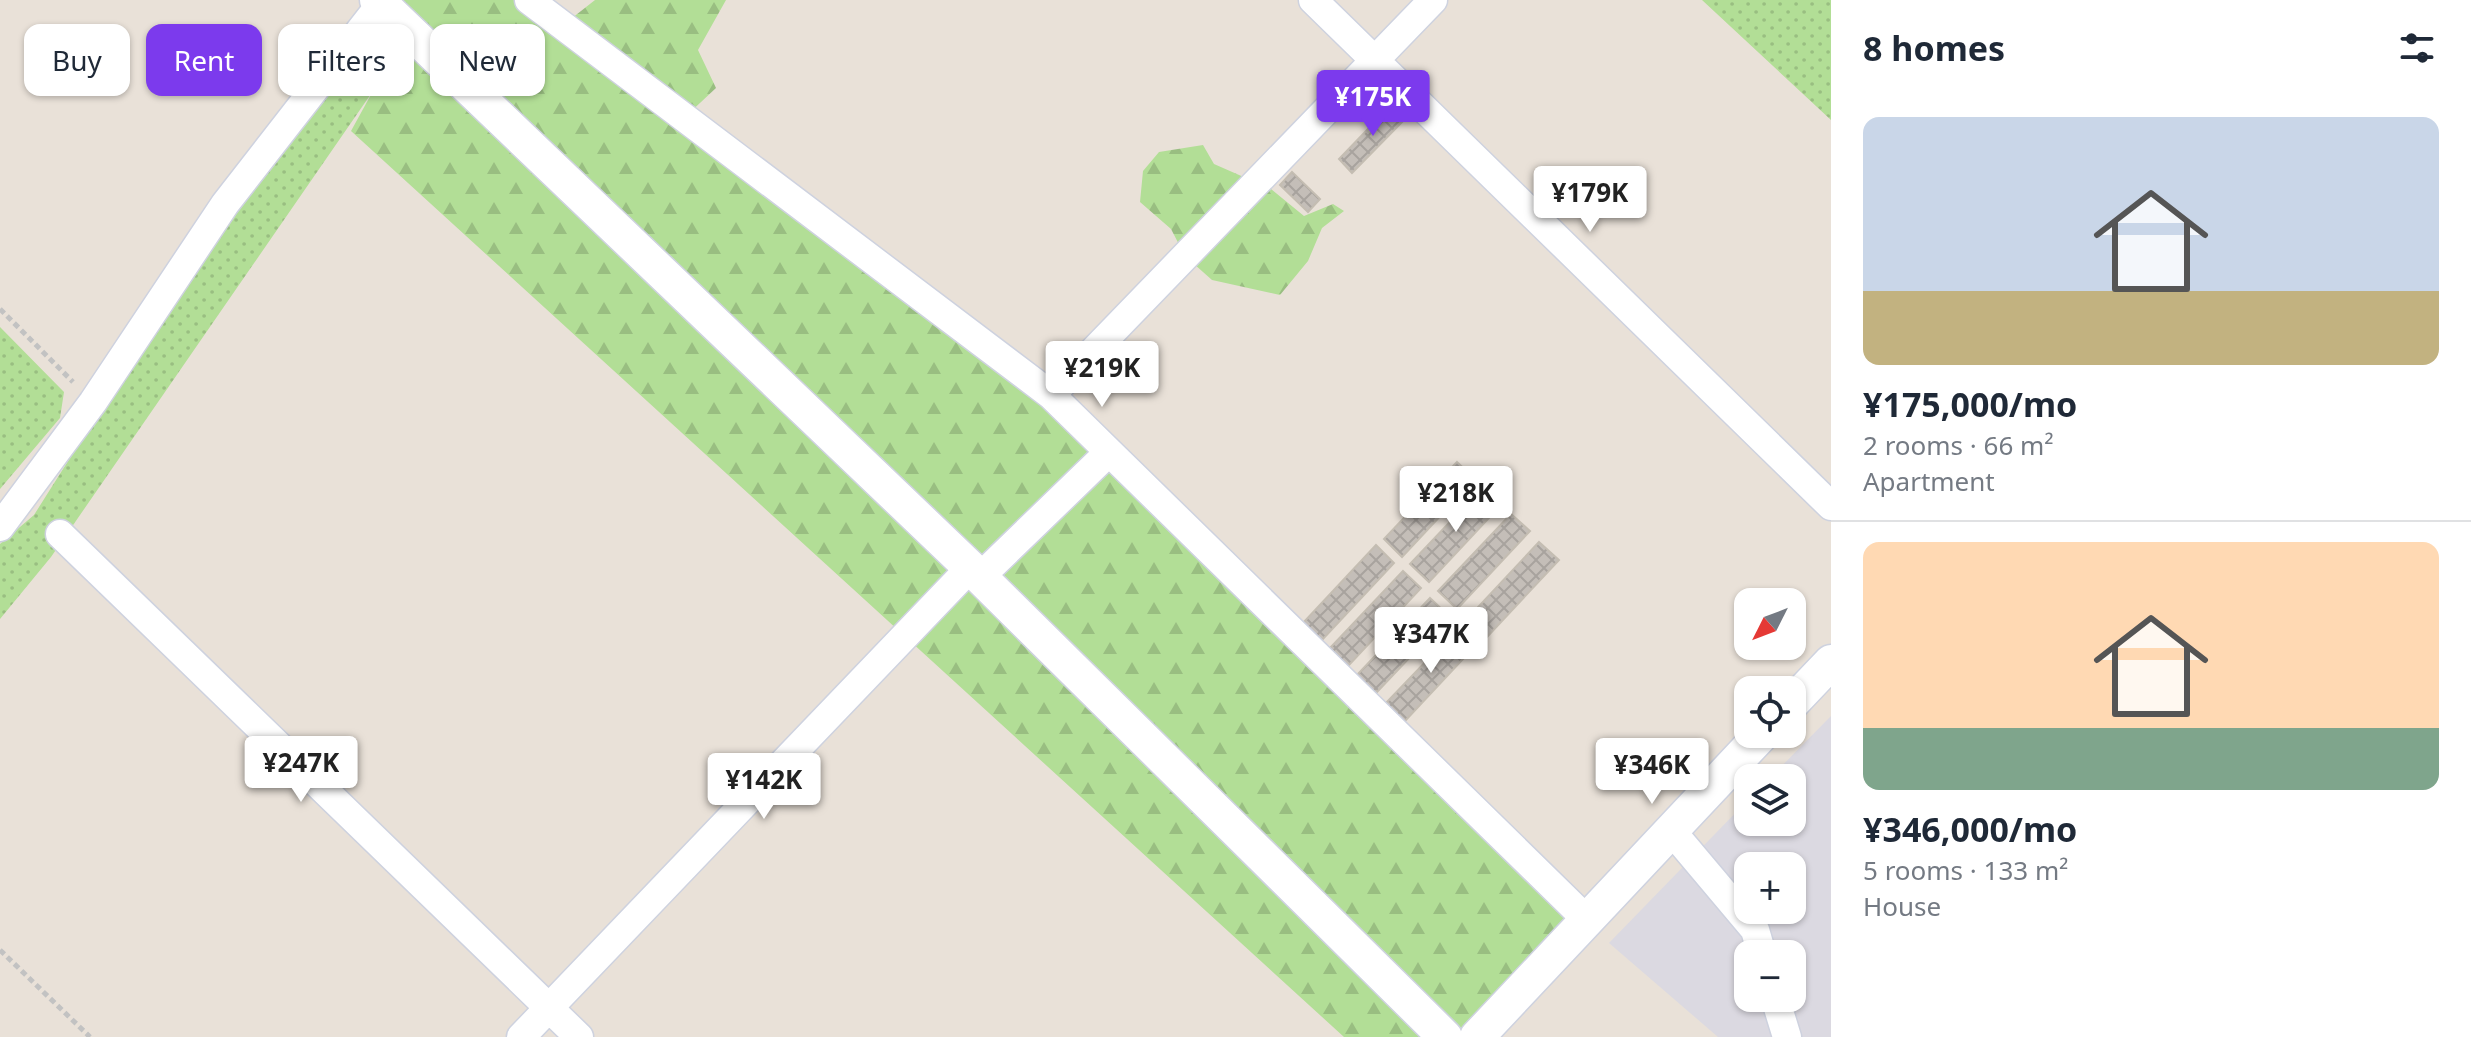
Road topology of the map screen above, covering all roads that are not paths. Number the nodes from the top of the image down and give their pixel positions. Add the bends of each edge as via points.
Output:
1 (529, 0) edge
2 (1313, 0) edge
3 (1433, 0) edge
4 (380, 1) edge
5 (1375, 60) junction
6 (1051, 395) junction
7 (1109, 452) junction
8 (1831, 506) edge
9 (0, 527) edge
10 (60, 534) dead end
11 (975, 572) junction
12 (1831, 662) edge
13 (1806, 688) edge
14 (1748, 748) edge
15 (1670, 829) junction
16 (1585, 918) junction
17 (1758, 940) edge
18 (549, 1008) junction
19 (1779, 1012) edge
20 (521, 1037) edge
21 (579, 1037) edge
22 (1445, 1037) edge
23 (1477, 1037) edge
24 (1787, 1037) edge

1 - 6 street
2 - 5 street
3 - 5 street
4 - 9 street via 225,204 93,402
4 - 11 street
5 - 6 street
5 - 8 street
6 - 7 street
7 - 11 street
7 - 16 street
10 - 18 street
11 - 18 street
11 - 22 street
12 - 13 street
14 - 15 street
15 - 16 street
15 - 17 street
16 - 23 street
18 - 20 street
18 - 21 street
19 - 24 street

